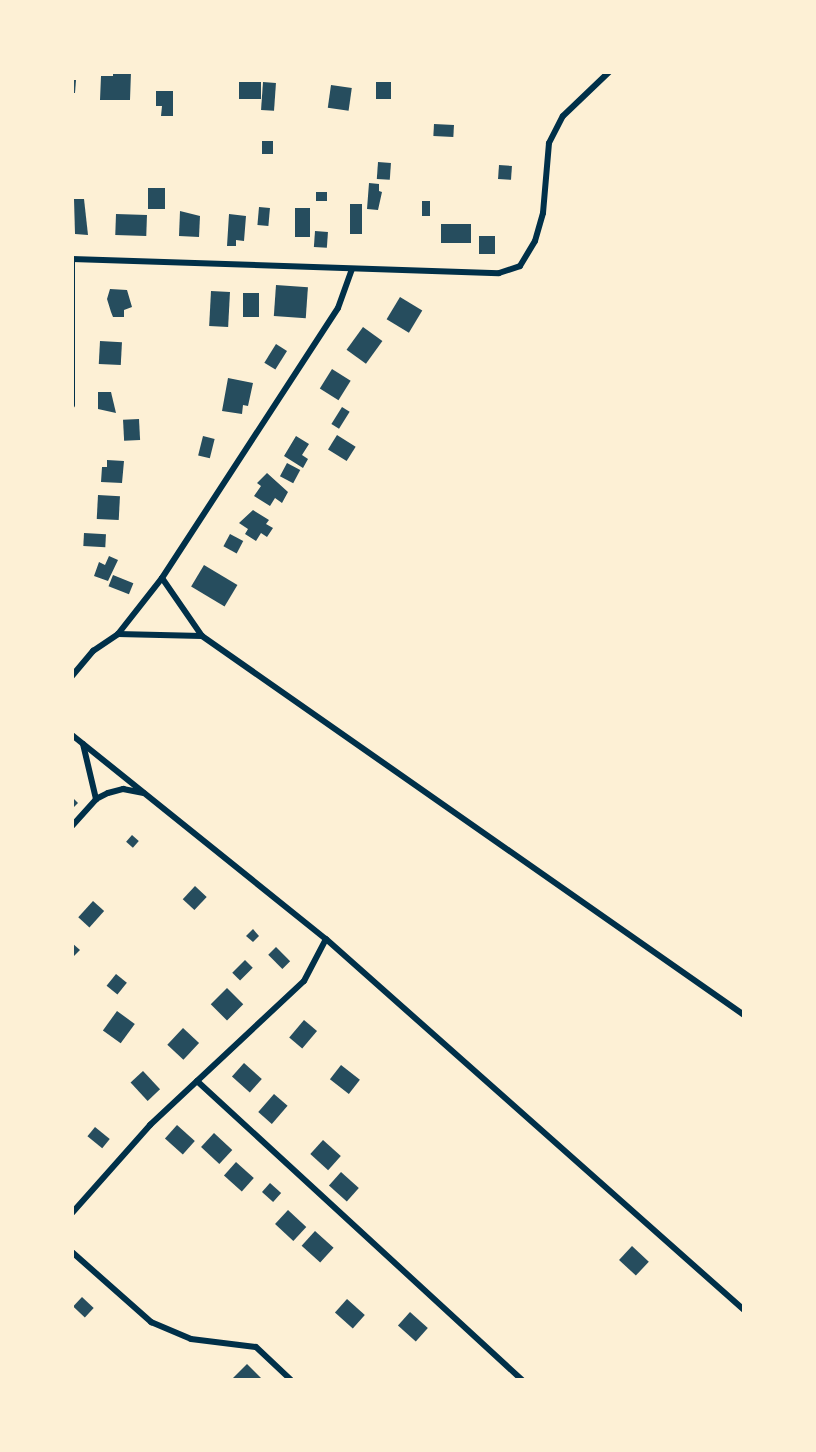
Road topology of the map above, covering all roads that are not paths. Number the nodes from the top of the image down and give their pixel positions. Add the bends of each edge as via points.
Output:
1 (609, 72) edge
2 (72, 259) edge
3 (352, 269) junction
4 (72, 405) edge
5 (162, 578) junction
6 (118, 634) junction
7 (202, 636) junction
8 (72, 676) edge
9 (72, 735) edge
10 (83, 744) junction
11 (144, 793) junction
12 (96, 799) junction
13 (72, 826) edge
14 (326, 939) junction
15 (744, 1015) edge
16 (197, 1081) junction
17 (72, 1214) edge
18 (72, 1252) edge
19 (744, 1310) edge
20 (291, 1380) edge
21 (522, 1380) edge

1 - 3 street via 563,116 549,143 543,213 535,242 520,266 499,273
2 - 3 street
2 - 4 street
3 - 5 street via 338,308
5 - 6 street
5 - 7 street
6 - 7 street
6 - 8 street via 93,651
7 - 15 street
9 - 10 street
10 - 11 street
10 - 12 street
11 - 12 street via 123,789
11 - 14 street
12 - 13 street
14 - 16 street via 304,981
14 - 19 street
16 - 17 street via 150,1125
16 - 21 street
18 - 20 street via 152,1322 191,1340 256,1347

